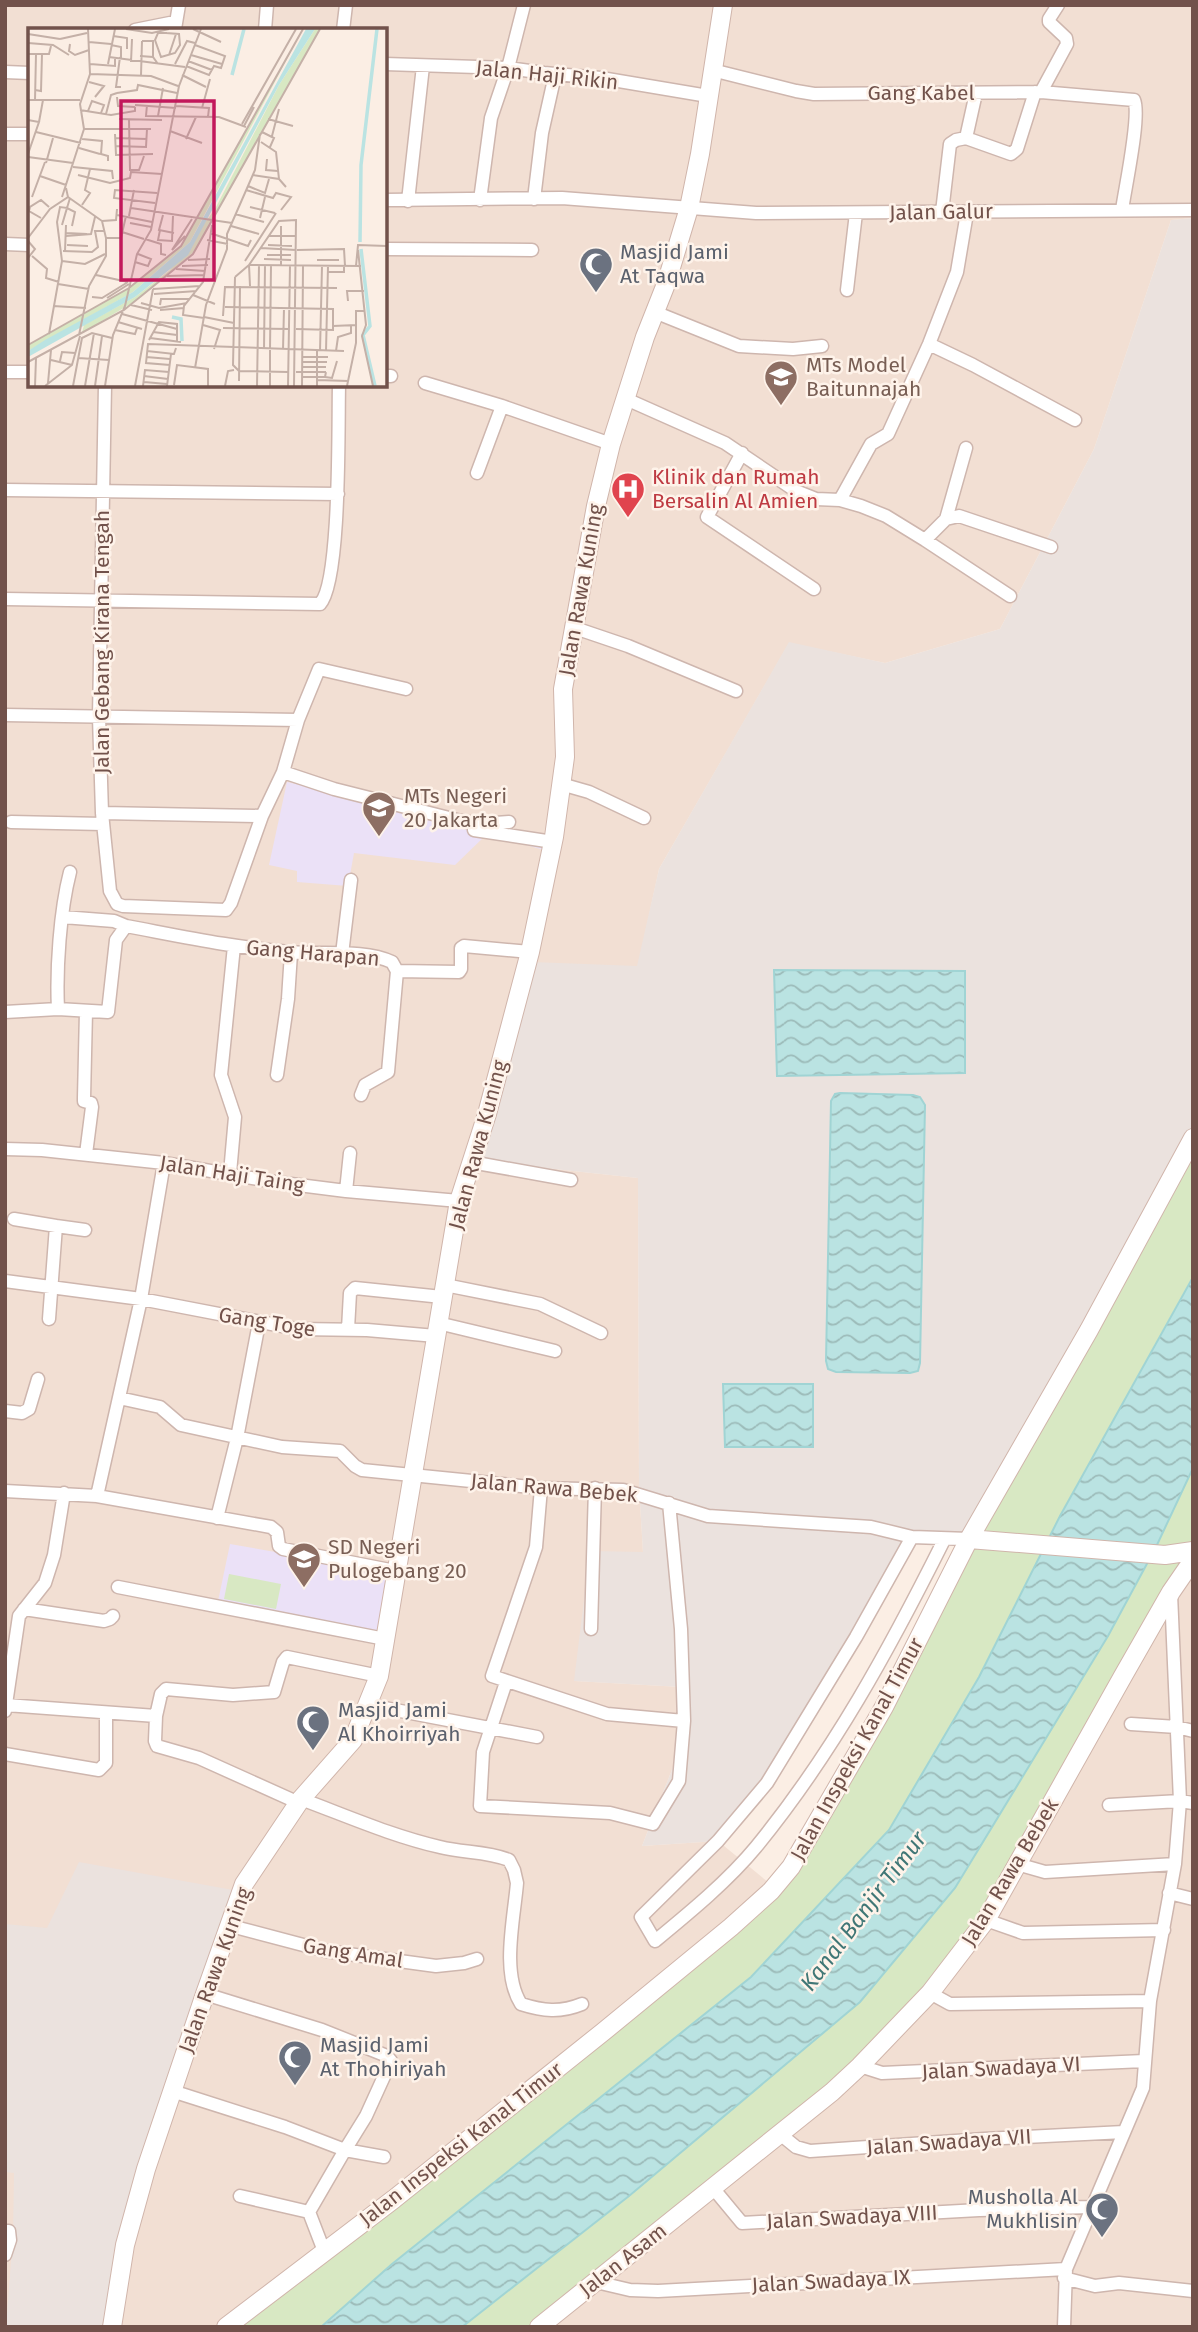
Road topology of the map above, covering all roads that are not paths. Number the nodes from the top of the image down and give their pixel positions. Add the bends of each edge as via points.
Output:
1 (179, 5) edge
2 (267, 5) edge
3 (346, 5) edge
4 (524, 5) edge
5 (723, 5) edge
6 (1058, 5) edge
7 (175, 26) edge
8 (155, 28) edge
9 (265, 28) edge
10 (343, 28) edge
11 (387, 64) edge
12 (423, 66) junction
13 (509, 68) junction
14 (712, 70) junction
15 (27, 71) edge
16 (5, 72) edge
17 (555, 75) junction
18 (1038, 92) junction
19 (976, 93) junction
20 (708, 96) junction
21 (5, 134) edge
22 (28, 134) edge
23 (966, 138) junction
24 (534, 199) junction
25 (387, 200) edge
26 (480, 200) junction
27 (408, 201) junction
28 (689, 208) junction
29 (1122, 210) junction
30 (1193, 210) edge
31 (942, 212) junction
32 (856, 213) junction
33 (967, 213) junction
34 (5, 244) edge
35 (28, 245) edge
36 (387, 249) edge
37 (532, 250) dead end
38 (847, 290) dead end
39 (657, 313) junction
40 (929, 344) junction
41 (822, 346) dead end
42 (5, 372) edge
43 (28, 372) edge
44 (425, 383) dead end
45 (105, 387) edge
46 (339, 387) edge
47 (626, 399) junction
48 (502, 407) junction
49 (1075, 420) dead end
50 (611, 443) junction
51 (966, 448) dead end
52 (742, 453) junction
53 (477, 473) dead end
54 (5, 490) edge
55 (103, 492) junction
56 (338, 494) junction
57 (840, 500) junction
58 (946, 519) junction
59 (925, 540) junction
60 (1051, 547) dead end
61 (814, 589) dead end
62 (1010, 596) dead end
63 (5, 598) edge
64 (101, 601) junction
65 (572, 627) junction
66 (407, 688) dead end
67 (736, 691) dead end
68 (5, 715) edge
69 (100, 717) junction
70 (298, 720) junction
71 (283, 772) junction
72 (561, 784) junction
73 (262, 816) junction
74 (102, 818) junction
75 (644, 818) dead end
76 (11, 822) dead end
77 (509, 822) dead end
78 (469, 829) dead end
79 (553, 842) junction
80 (70, 872) dead end
81 (351, 880) dead end
82 (63, 917) junction
83 (125, 926) junction
84 (234, 946) junction
85 (530, 952) junction
86 (291, 953) junction
87 (342, 954) junction
88 (397, 971) junction
89 (58, 1009) junction
90 (86, 1011) junction
91 (5, 1012) edge
92 (277, 1075) dead end
93 (361, 1095) dead end
94 (1193, 1138) edge
95 (5, 1149) edge
96 (350, 1153) dead end
97 (86, 1154) junction
98 (471, 1162) junction
99 (164, 1163) junction
100 (230, 1173) junction
101 (571, 1180) dead end
102 (346, 1191) junction
103 (458, 1201) junction
104 (14, 1219) dead end
105 (56, 1226) junction
106 (85, 1230) dead end
107 (5, 1282) edge
108 (50, 1289) junction
109 (443, 1291) junction
110 (141, 1300) junction
111 (49, 1318) dead end
112 (259, 1323) junction
113 (348, 1329) junction
114 (437, 1329) junction
115 (601, 1333) dead end
116 (555, 1351) dead end
117 (38, 1379) dead end
118 (118, 1398) junction
119 (5, 1411) edge
120 (237, 1438) junction
121 (413, 1475) junction
122 (541, 1488) junction
123 (595, 1488) junction
124 (5, 1490) edge
125 (64, 1493) junction
126 (97, 1496) junction
127 (669, 1503) junction
128 (217, 1518) junction
129 (912, 1537) junction
130 (969, 1539) junction
131 (944, 1540) junction
132 (1193, 1550) edge
133 (1193, 1560) edge
134 (395, 1571) junction
135 (118, 1587) dead end
136 (1171, 1592) junction
137 (23, 1609) junction
138 (113, 1616) dead end
139 (591, 1629) dead end
140 (385, 1639) junction
141 (379, 1676) junction
142 (506, 1682) junction
143 (6, 1705) edge
144 (369, 1705) junction
145 (5, 1711) edge
146 (106, 1713) junction
147 (156, 1716) junction
148 (684, 1721) junction
149 (1131, 1724) dead end
150 (492, 1727) junction
151 (1177, 1727) junction
152 (1193, 1731) edge
153 (537, 1737) dead end
154 (5, 1754) edge
155 (300, 1801) junction
156 (1186, 1802) edge
157 (1109, 1805) dead end
158 (1017, 1864) junction
159 (1175, 1864) junction
160 (1169, 1894) junction
161 (1193, 1899) edge
162 (986, 1920) junction
163 (231, 1926) junction
164 (1164, 1930) junction
165 (477, 1959) dead end
166 (930, 1993) junction
167 (205, 1994) junction
168 (1150, 2001) junction
169 (582, 2004) dead end
170 (1144, 2061) junction
171 (860, 2066) junction
172 (172, 2091) junction
173 (1124, 2132) junction
174 (780, 2134) junction
175 (345, 2150) junction
176 (384, 2158) dead end
177 (710, 2191) junction
178 (240, 2196) dead end
179 (1091, 2207) junction
180 (309, 2212) junction
181 (5, 2231) edge
182 (324, 2251) junction
183 (5, 2255) edge
184 (1065, 2273) junction
185 (596, 2282) junction
186 (1193, 2291) edge
187 (112, 2327) edge
188 (226, 2327) edge
189 (539, 2327) edge
190 (1064, 2327) edge

1 - 7 street
2 - 9 street
3 - 10 street
4 - 13 street
5 - 14 street, Jalan Rawa Kuning
6 - 18 street via 1049,22 1067,44
7 - 8 street
11 - 12 street, Jalan Haji Rikin
12 - 13 street, Jalan Haji Rikin
12 - 27 street
13 - 17 street, Jalan Haji Rikin
13 - 26 street via 491,118
14 - 19 street, Gang Kabel via 814,94
14 - 20 street, Jalan Rawa Kuning
15 - 16 street
17 - 20 street, Jalan Haji Rikin
17 - 24 street
18 - 19 street, Gang Kabel
18 - 23 street via 1014,153
18 - 29 street, Gang Kabel via 1133,100 1136,109
19 - 23 street
20 - 28 street, Jalan Rawa Kuning
21 - 22 street
23 - 31 street via 950,144
24 - 26 street, Jalan Galur
24 - 28 street, Jalan Galur via 614,200
25 - 27 street, Jalan Galur
26 - 27 street, Jalan Galur
28 - 32 street, Jalan Galur
28 - 39 street, Jalan Rawa Kuning
29 - 30 street, Jalan Galur
29 - 33 street, Jalan Galur
31 - 32 street, Jalan Galur
31 - 33 street, Jalan Galur
32 - 38 street
33 - 40 street via 953,288
34 - 35 street
36 - 37 street
39 - 41 street via 739,346
39 - 47 street, Jalan Rawa Kuning
40 - 49 street
40 - 57 street via 888,434 871,444
42 - 43 street
44 - 48 street
45 - 55 street, Jalan Gebang Kirana Tengah
46 - 56 street
47 - 50 street, Jalan Rawa Kuning
47 - 52 street
48 - 50 street
48 - 53 street
50 - 65 street, Jalan Rawa Kuning
51 - 58 street
52 - 57 street via 796,491 816,499
52 - 61 street via 707,517
54 - 55 street
55 - 56 street
55 - 64 street, Jalan Gebang Kirana Tengah
56 - 64 street via 329,590 320,604
57 - 59 street via 886,516
58 - 59 street
58 - 60 street via 959,516
59 - 62 street
63 - 64 street
64 - 69 street, Jalan Gebang Kirana Tengah
65 - 67 street
65 - 72 street, Jalan Rawa Kuning via 563,689
66 - 70 street via 319,669
68 - 69 street
69 - 70 street
69 - 74 street, Jalan Gebang Kirana Tengah
70 - 71 street
71 - 73 street
71 - 77 street via 461,821
72 - 75 street
72 - 79 street, Jalan Rawa Kuning
73 - 74 street
73 - 74 street, Jalan Gebang Kirana Tengah via 226,910 117,904 110,891
74 - 76 street
78 - 79 street
79 - 85 street, Jalan Rawa Kuning
80 - 82 street
81 - 87 street
82 - 83 street, Gang Harapan
82 - 89 street
83 - 84 street, Gang Harapan
83 - 90 street via 116,940 108,1011
84 - 86 street, Gang Harapan
84 - 100 street via 221,1074 235,1117
85 - 88 street, Gang Harapan via 464,946 459,972
85 - 98 street, Jalan Rawa Kuning
86 - 87 street, Gang Harapan
86 - 92 street
87 - 88 street, Gang Harapan via 390,961
88 - 93 street via 388,1070 365,1085
89 - 90 street
89 - 91 street
90 - 97 street via 83,1098 92,1104
94 - 130 street, Jalan Inspeksi Kanal Timur
95 - 97 street, Jalan Haji Taing
96 - 102 street
97 - 99 street, Jalan Haji Taing
98 - 101 street
98 - 103 street, Jalan Rawa Kuning
99 - 100 street, Jalan Haji Taing
99 - 110 street
100 - 102 street, Jalan Haji Taing
102 - 103 street, Jalan Haji Taing
103 - 109 street, Jalan Rawa Kuning
104 - 105 street
105 - 106 street
105 - 108 street
107 - 108 street, Gang Toge
108 - 110 street, Gang Toge
108 - 111 street
109 - 113 street via 355,1288 350,1293
109 - 114 street, Jalan Rawa Kuning
109 - 115 street via 540,1304
110 - 112 street, Gang Toge
110 - 118 street
112 - 113 street, Gang Toge via 308,1330
112 - 120 street
113 - 114 street, Gang Toge
114 - 116 street, Gang Toge
114 - 121 street, Jalan Rawa Kuning
117 - 119 street via 29,1409
118 - 120 street, Jalan Rawa Bebek via 160,1407 181,1425
118 - 126 street
120 - 121 street, Jalan Rawa Bebek via 340,1451 362,1470
120 - 128 street
121 - 122 street, Jalan Rawa Bebek
121 - 134 street, Jalan Rawa Kuning
122 - 123 street, Jalan Rawa Bebek
122 - 142 street via 536,1546 492,1673
123 - 127 street, Jalan Rawa Bebek via 623,1490
123 - 139 street
124 - 125 street
125 - 126 street
125 - 137 street via 45,1583
126 - 128 street
127 - 129 street, Jalan Rawa Bebek via 708,1516 871,1527
127 - 148 street
128 - 134 street via 271,1527 283,1549
129 - 131 street, Jalan Rawa Bebek
129 - 131 street via 767,1783 718,1841 641,1917 655,1941 755,1849 830,1748
130 - 131 street, Jalan Rawa Bebek
130 - 132 street, Jalan Rawa Bebek via 1166,1555
130 - 182 street, Jalan Inspeksi Kanal Timur via 877,1719 809,1839 771,1891 603,2032
133 - 136 street, Jalan Rawa Bebek
134 - 140 street, Jalan Rawa Kuning
135 - 140 street
136 - 151 street
136 - 158 street, Jalan Rawa Bebek
137 - 138 street via 104,1621
137 - 143 street
140 - 141 street, Jalan Rawa Kuning
141 - 144 street, Jalan Rawa Kuning
141 - 147 street via 287,1657 274,1692 233,1695 166,1689
142 - 148 street via 607,1714
142 - 150 street
143 - 145 street
143 - 146 street
144 - 150 street
144 - 155 street, Jalan Rawa Kuning via 354,1740
146 - 147 street
146 - 154 street via 106,1763 99,1770
147 - 155 street via 158,1746 200,1758
148 - 150 street via 677,1787 653,1825 610,1813 480,1806 484,1752
149 - 151 street
150 - 153 street
151 - 152 street
151 - 156 street
155 - 163 street, Jalan Rawa Kuning via 244,1884
155 - 169 street via 415,1840 509,1860 517,1883 510,1968 514,1992 521,2004 542,2010
156 - 157 street
156 - 159 street
158 - 159 street via 1045,1872
158 - 162 street, Jalan Rawa Bebek
159 - 160 street
160 - 161 street
160 - 164 street
162 - 164 street via 1023,1933
162 - 166 street, Jalan Rawa Bebek
163 - 165 street, Gang Amal via 326,1951 425,1965
163 - 167 street, Jalan Rawa Kuning
164 - 168 street
166 - 168 street via 950,2004
166 - 171 street, Jalan Rawa Bebek
167 - 172 street, Jalan Rawa Kuning
167 - 175 street via 322,2030 390,2059 366,2116
168 - 170 street
170 - 171 street, Jalan Swadaya VI via 882,2073
170 - 173 street via 1140,2100
171 - 174 street, Jalan Rawa Bebek
172 - 175 street
172 - 187 street, Jalan Rawa Kuning via 133,2212
173 - 174 street, Jalan Swadaya VII via 810,2151
173 - 179 street
174 - 177 street, Jalan Rawa Bebek
175 - 176 street
175 - 180 street
177 - 179 street, Jalan Swadaya VIII via 742,2223
177 - 185 street, Jalan Asam
178 - 180 street
179 - 184 street
180 - 182 street
181 - 183 street via 10,2240
182 - 188 street, Jalan Inspeksi Kanal Timur
184 - 185 street, Jalan Swadaya IX via 658,2291
184 - 186 street, Jalan Swadaya IX via 1095,2286 1119,2283
184 - 190 street
185 - 189 street, Jalan Asam

